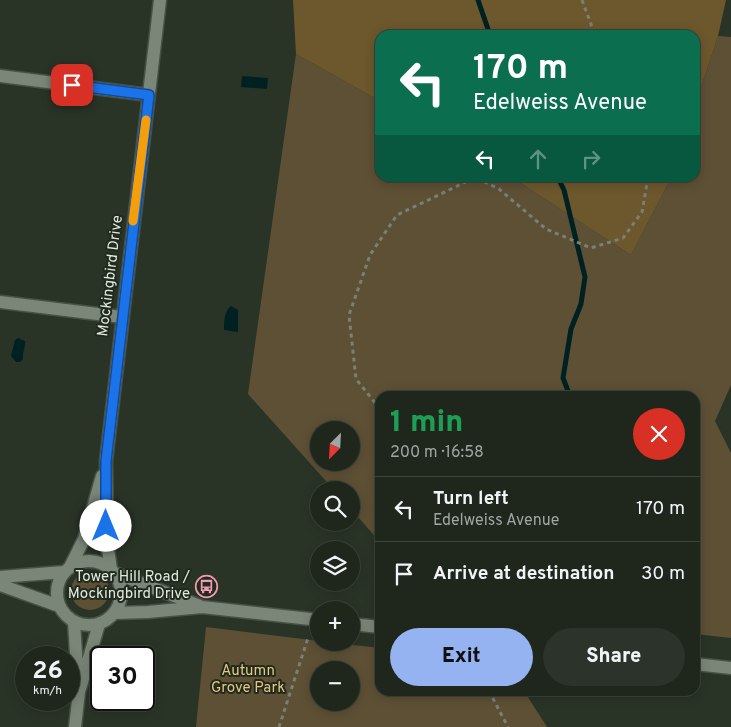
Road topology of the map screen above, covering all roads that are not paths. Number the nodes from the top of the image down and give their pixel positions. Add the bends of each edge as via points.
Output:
1 (160, 0) edge
2 (0, 76) edge
3 (149, 95) junction
4 (0, 302) edge
5 (122, 317) junction
6 (106, 461) junction
7 (67, 570) junction
8 (113, 571) junction
9 (0, 577) edge
10 (0, 585) edge
11 (59, 606) junction
12 (202, 607) junction
13 (115, 613) junction
14 (310, 619) edge
15 (74, 622) junction
16 (99, 624) junction
17 (360, 625) edge
18 (375, 626) edge
19 (76, 646) edge
20 (700, 665) edge
21 (731, 668) edge
22 (80, 689) edge
23 (77, 711) edge
24 (75, 727) edge

1 - 3 street, Mockingbird Drive
2 - 3 street
3 - 5 street, Mockingbird Drive
4 - 5 street
5 - 6 street, Mockingbird Drive
6 - 7 street, Mockingbird Drive via 84,539
6 - 8 street, Mockingbird Drive via 107,542
7 - 8 street via 80,562 91,561
7 - 9 street
7 - 11 street via 58,585
8 - 12 street
8 - 13 street via 122,593
10 - 11 street
11 - 15 street
12 - 13 street
12 - 14 street
13 - 16 street
15 - 16 street via 91,626
15 - 19 street
16 - 22 street
17 - 18 street
20 - 21 street
23 - 24 street

